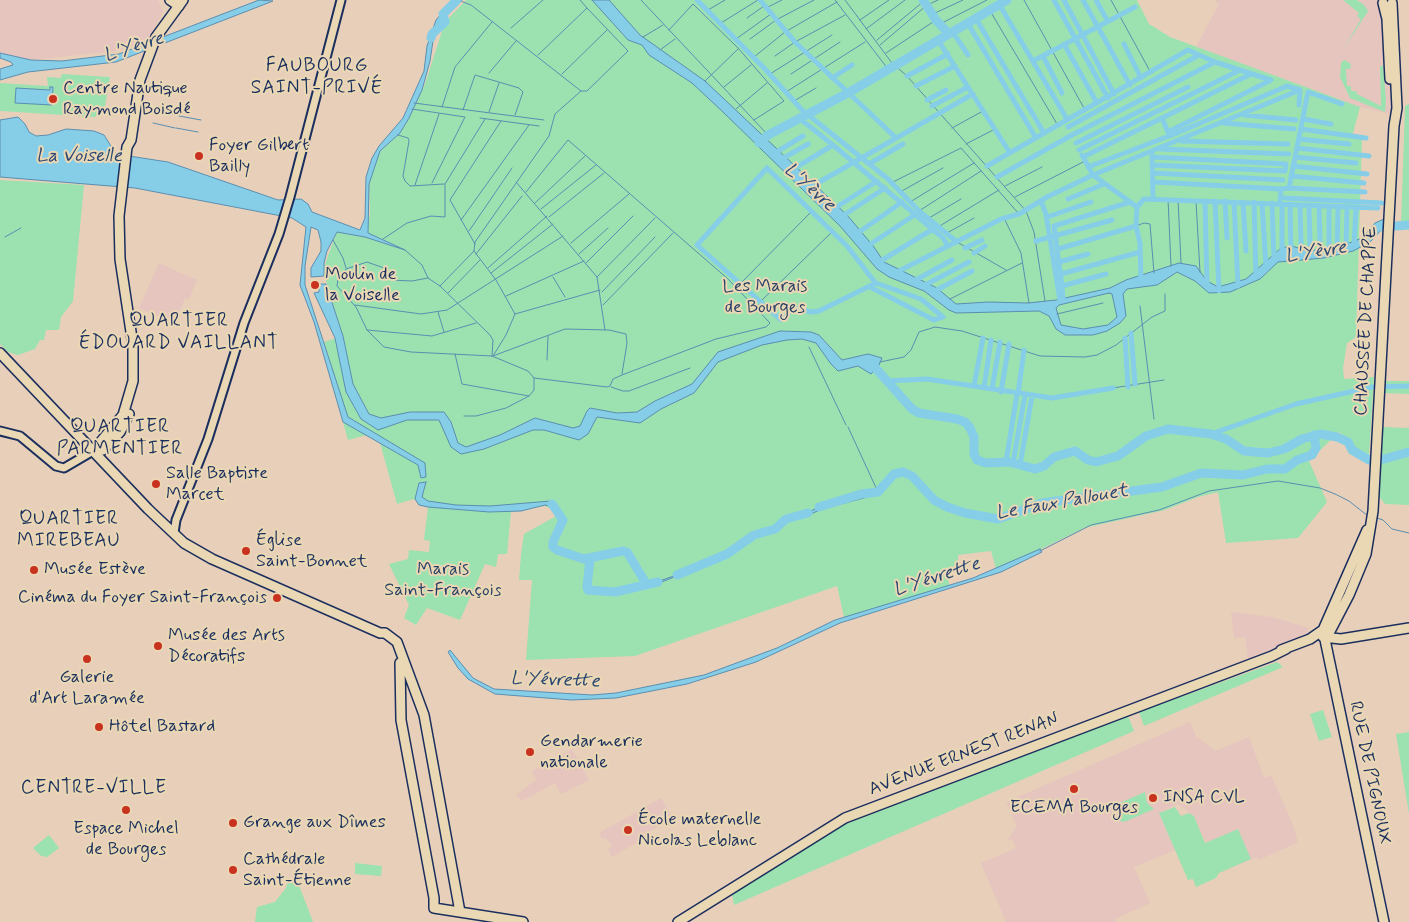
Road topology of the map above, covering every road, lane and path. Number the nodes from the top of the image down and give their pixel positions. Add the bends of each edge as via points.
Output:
1 (170, 0) edge
2 (188, 0) edge
3 (341, 0) edge
4 (1394, 1) edge
5 (180, 2) edge
6 (1380, 2) edge
7 (1394, 124) junction
8 (0, 353) edge
9 (0, 431) edge
10 (93, 451) junction
11 (1372, 516) junction
12 (174, 533) junction
13 (1409, 628) edge
14 (380, 633) junction
15 (1322, 635) junction
16 (1272, 656) junction
17 (416, 698) junction
18 (400, 703) junction
19 (460, 912) junction
20 (681, 921) edge
21 (523, 922) edge
22 (1384, 922) edge

1 - 5 main road
2 - 5 main road
3 - 12 street via 284,217 244,323 208,440 176,520
4 - 6 main road, CHAUSSÉE DE CHAPPE
4 - 7 main road, CHAUSSÉE DE CHAPPE via 1397,108
5 - 10 main road via 156,37 145,63 127,148 119,216 120,259 134,345 133,381 123,415
6 - 7 main road, CHAUSSÉE DE CHAPPE via 1387,19
7 - 11 main road, CHAUSSÉE DE CHAPPE
8 - 10 main road
9 - 10 street via 20,436 56,466 64,468
10 - 12 main road
11 - 15 main road, CHAUSSÉE DE CHAPPE
11 - 15 main road, CHAUSSÉE DE CHAPPE via 1366,554 1349,595
12 - 14 main road via 184,543 212,559
13 - 15 main road via 1341,639
14 - 17 main road via 393,638 400,649
14 - 18 main road via 399,655
15 - 16 main road, AVENUE ERNEST RENAN via 1293,652
15 - 16 main road, AVENUE ERNEST RENAN via 1274,652
15 - 22 main road, RUE DE PIGNOUX
16 - 20 main road, AVENUE ERNEST RENAN via 845,818
17 - 18 main road
17 - 19 main road via 424,715
18 - 19 main road via 434,908
19 - 21 main road

